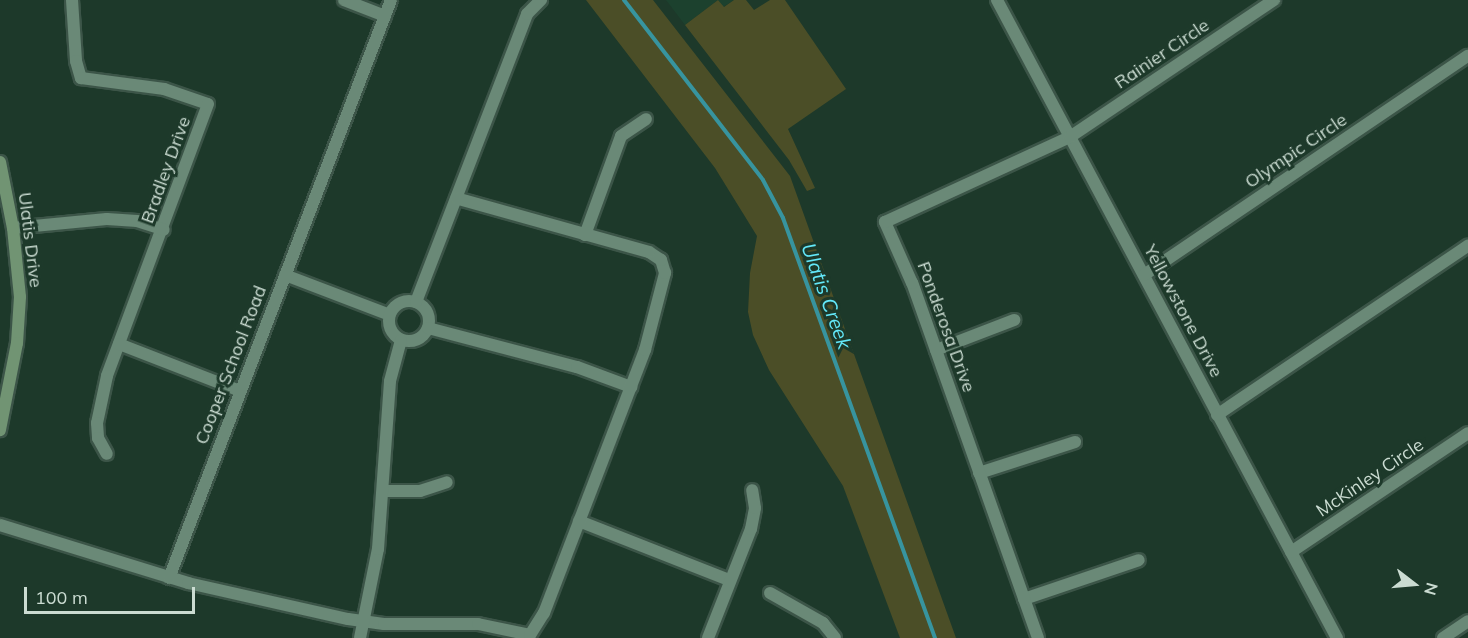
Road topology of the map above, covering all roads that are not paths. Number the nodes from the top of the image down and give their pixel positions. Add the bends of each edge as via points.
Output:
1 (72, 0) edge
2 (344, 0) edge
3 (391, 0) edge
4 (541, 0) edge
5 (997, 0) edge
6 (1274, 0) edge
7 (385, 16) junction
8 (1468, 56) edge
9 (646, 119) dead end
10 (1070, 137) junction
11 (0, 162) edge
12 (456, 198) junction
13 (13, 228) junction
14 (164, 230) junction
15 (585, 235) junction
16 (1468, 246) edge
17 (285, 274) junction
18 (1144, 275) junction
19 (416, 302) junction
20 (390, 315) junction
21 (1014, 321) dead end
22 (429, 328) junction
23 (401, 340) junction
24 (119, 344) junction
25 (936, 350) junction
26 (631, 387) junction
27 (240, 391) junction
28 (1217, 415) junction
29 (0, 430) edge
30 (1468, 433) edge
31 (1075, 442) dead end
32 (107, 454) dead end
33 (979, 473) junction
34 (447, 482) dead end
35 (752, 490) dead end
36 (384, 491) junction
37 (579, 521) junction
38 (0, 525) edge
39 (1292, 552) junction
40 (1139, 560) dead end
41 (169, 578) junction
42 (729, 580) junction
43 (770, 593) dead end
44 (1024, 599) junction
45 (363, 621) junction
46 (1468, 621) edge
47 (360, 638) edge
48 (708, 638) edge
49 (835, 638) edge
50 (1038, 638) edge
51 (1337, 638) edge
52 (1443, 638) edge

1 - 14 street, Bradley Drive via 76,61 81,78 164,89 208,104
2 - 7 street
3 - 7 street, Cooper School Road
4 - 12 street via 527,14
5 - 10 street, Yellowstone Drive
6 - 10 street, Rainier Circle
7 - 17 street, Cooper School Road
8 - 18 street, Olympic Circle
9 - 15 street via 621,136
10 - 18 street, Yellowstone Drive
10 - 25 street, Ponderosa Drive via 885,222
11 - 13 street, Ulatis Drive
12 - 15 street
12 - 19 street
13 - 14 street via 107,219 137,221
13 - 29 street, Ulatis Drive via 20,297 17,343
14 - 24 street, Bradley Drive
15 - 26 street via 649,252 664,266 665,280
16 - 28 street
17 - 20 street
17 - 27 street, Cooper School Road
18 - 28 street, Yellowstone Drive
19 - 20 street via 403,302
19 - 22 street via 426,310
20 - 23 street via 390,328
21 - 25 street
22 - 23 street via 416,341
22 - 26 street via 577,367
23 - 36 street via 390,381
24 - 27 street
24 - 32 street, Bradley Drive via 97,423 98,438
25 - 33 street, Ponderosa Drive
26 - 37 street
27 - 41 street, Cooper School Road
28 - 39 street, Yellowstone Drive
30 - 39 street, McKinley Circle
31 - 33 street
33 - 44 street, Ponderosa Drive
34 - 36 street via 420,491
35 - 42 street via 755,508 751,530
36 - 45 street via 378,549
37 - 42 street
37 - 45 street via 539,624 530,635 478,624
38 - 41 street
39 - 51 street, Yellowstone Drive
40 - 44 street
41 - 45 street
42 - 48 street
43 - 49 street via 824,623
44 - 50 street, Ponderosa Drive
45 - 47 street
46 - 52 street

